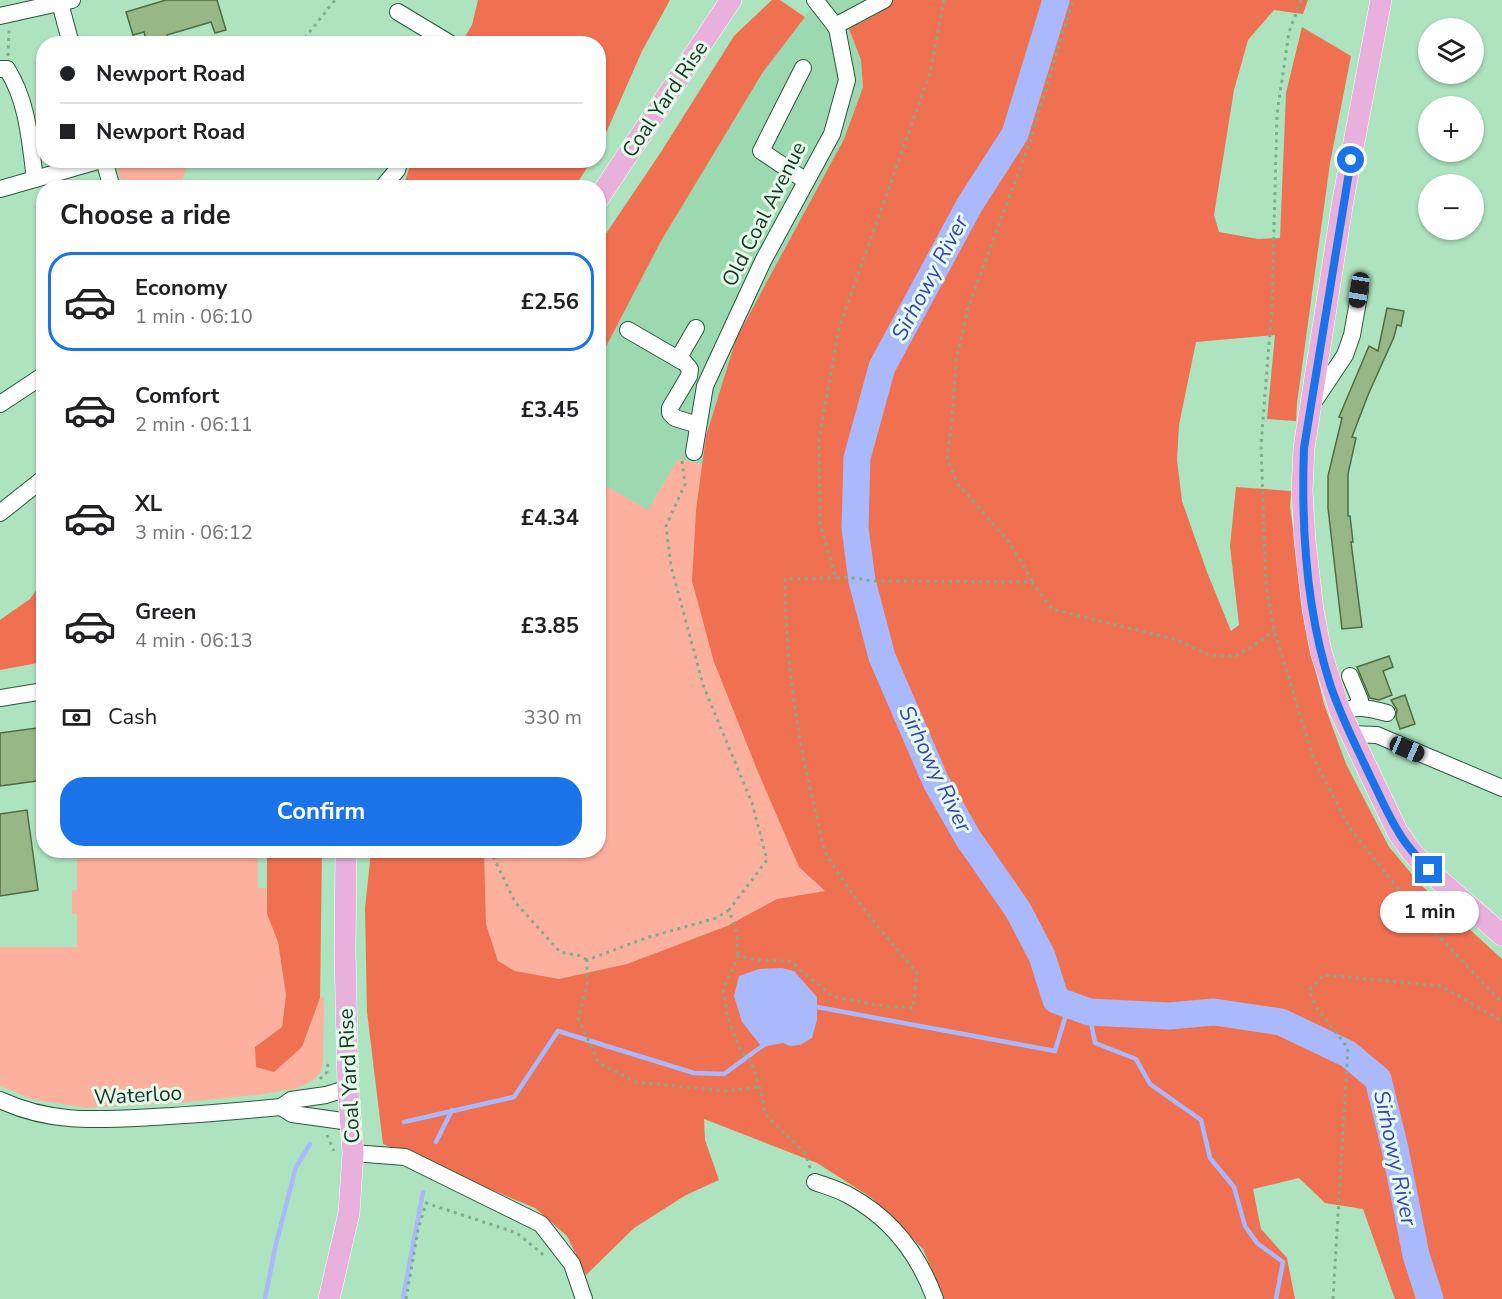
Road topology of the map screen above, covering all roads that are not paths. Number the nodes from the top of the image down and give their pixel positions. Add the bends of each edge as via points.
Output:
1 (731, 0) edge
2 (815, 0) edge
3 (884, 0) edge
4 (1381, 0) edge
5 (66, 2) edge
6 (10, 11) edge
7 (398, 12) dead end
8 (835, 26) junction
9 (70, 36) edge
10 (438, 36) edge
11 (803, 68) dead end
12 (3, 69) edge
13 (74, 168) edge
14 (397, 168) edge
15 (35, 179) junction
16 (389, 180) edge
17 (806, 181) junction
18 (606, 187) edge
19 (0, 189) edge
20 (1359, 290) dead end
21 (696, 328) dead end
22 (628, 330) dead end
23 (678, 359) junction
24 (36, 380) edge
25 (0, 404) edge
26 (1311, 406) junction
27 (698, 425) junction
28 (694, 452) road end
29 (36, 484) edge
30 (0, 513) edge
31 (1350, 676) dead end
32 (36, 693) edge
33 (0, 698) edge
34 (1348, 709) junction
35 (1387, 713) dead end
36 (1349, 734) junction
37 (1502, 788) edge
38 (346, 858) edge
39 (1502, 935) edge
40 (348, 1088) junction
41 (0, 1100) edge
42 (281, 1107) junction
43 (350, 1122) junction
44 (344, 1153) junction
45 (815, 1182) road end
46 (329, 1299) edge
47 (584, 1299) edge
48 (935, 1299) edge

1 - 18 main road, Coal Yard Rise
2 - 8 street, Old Coal Avenue
3 - 8 street
4 - 26 main road via 1343,200
5 - 6 street
5 - 9 street
7 - 10 street
8 - 17 street, Old Coal Avenue via 847,80 832,134
11 - 17 street via 761,151
12 - 15 street via 15,82 28,126
13 - 15 street
14 - 16 street
15 - 19 street
17 - 27 street, Old Coal Avenue via 763,261 705,386
20 - 26 street via 1345,355
21 - 23 street
22 - 23 street
23 - 27 street via 690,369 689,376 670,413
24 - 25 street
26 - 34 main road via 1303,480 1313,610 1322,652
27 - 28 street, Old Coal Avenue
29 - 30 street
31 - 34 street via 1360,700
32 - 33 street
34 - 35 street via 1366,707
34 - 36 main road
36 - 37 street via 1377,735
36 - 39 main road via 1397,831 1411,851
38 - 40 main road, Coal Yard Rise
40 - 42 street, Waterloo via 291,1100
40 - 43 main road, Coal Yard Rise
41 - 42 street, Waterloo via 67,1120 167,1117
42 - 43 street, Waterloo via 292,1114
43 - 44 main road, Coal Yard Rise
44 - 46 main road, Coal Yard Rise via 349,1213
44 - 47 street via 405,1157 541,1224 572,1264
45 - 48 street via 849,1195 886,1220 905,1242

